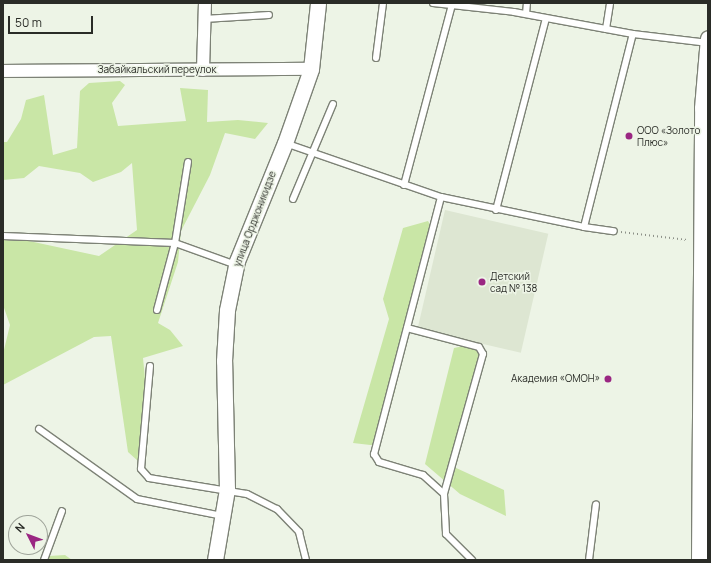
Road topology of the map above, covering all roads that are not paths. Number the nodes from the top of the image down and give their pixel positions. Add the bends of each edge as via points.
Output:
1 (205, 3) edge
2 (318, 3) edge
3 (382, 3) edge
4 (433, 3) edge
5 (527, 3) edge
6 (610, 3) edge
7 (452, 5) junction
8 (526, 14) junction
9 (269, 15) dead end
10 (546, 18) junction
11 (204, 19) junction
12 (606, 29) junction
13 (633, 34) junction
14 (708, 38) edge
15 (708, 43) edge
16 (376, 58) dead end
17 (311, 69) junction
18 (203, 70) junction
19 (3, 71) edge
20 (333, 104) dead end
21 (285, 143) junction
22 (705, 144) edge
23 (311, 152) junction
24 (188, 162) dead end
25 (404, 185) junction
26 (441, 197) junction
27 (293, 199) dead end
28 (496, 210) junction
29 (584, 228) junction
30 (614, 231) road end
31 (3, 236) edge
32 (175, 243) junction
33 (236, 265) junction
34 (157, 310) dead end
35 (407, 328) junction
36 (150, 366) dead end
37 (39, 429) dead end
38 (704, 450) edge
39 (228, 489) junction
40 (444, 494) junction
41 (596, 504) dead end
42 (62, 511) dead end
43 (223, 516) junction
44 (44, 560) edge
45 (215, 560) edge
46 (306, 560) edge
47 (472, 560) edge
48 (590, 560) edge
49 (699, 560) edge

1 - 11 street
2 - 17 street, улица Орджоникидзе
3 - 16 lane
4 - 7 lane
5 - 8 lane
6 - 12 lane
7 - 8 lane
7 - 25 lane
8 - 10 lane
9 - 11 lane
10 - 12 lane
10 - 28 lane
11 - 18 street
12 - 13 lane
13 - 15 lane
13 - 29 lane
14 - 15 street
15 - 22 street
17 - 18 street, Забайкальский переулок
17 - 21 street, улица Орджоникидзе
18 - 19 street, Забайкальский переулок
20 - 23 lane
21 - 23 lane
21 - 33 street, улица Орджоникидзе
22 - 38 street via 701,241
23 - 25 lane
23 - 27 lane
24 - 32 lane
25 - 26 lane
26 - 28 lane
26 - 35 lane
28 - 29 lane
29 - 30 lane
31 - 32 lane
32 - 33 lane
32 - 34 lane
33 - 39 street, улица Орджоникидзе via 227,310 224,361
35 - 40 lane via 374,454 379,462 423,475
35 - 40 lane via 479,347 483,354
36 - 39 lane via 141,469 149,478
37 - 43 lane via 137,499
38 - 49 street
39 - 43 street, улица Орджоникидзе
39 - 46 lane via 247,494 277,509 299,532
40 - 47 lane via 446,534
41 - 48 lane
42 - 44 lane
43 - 45 street, улица Орджоникидзе

